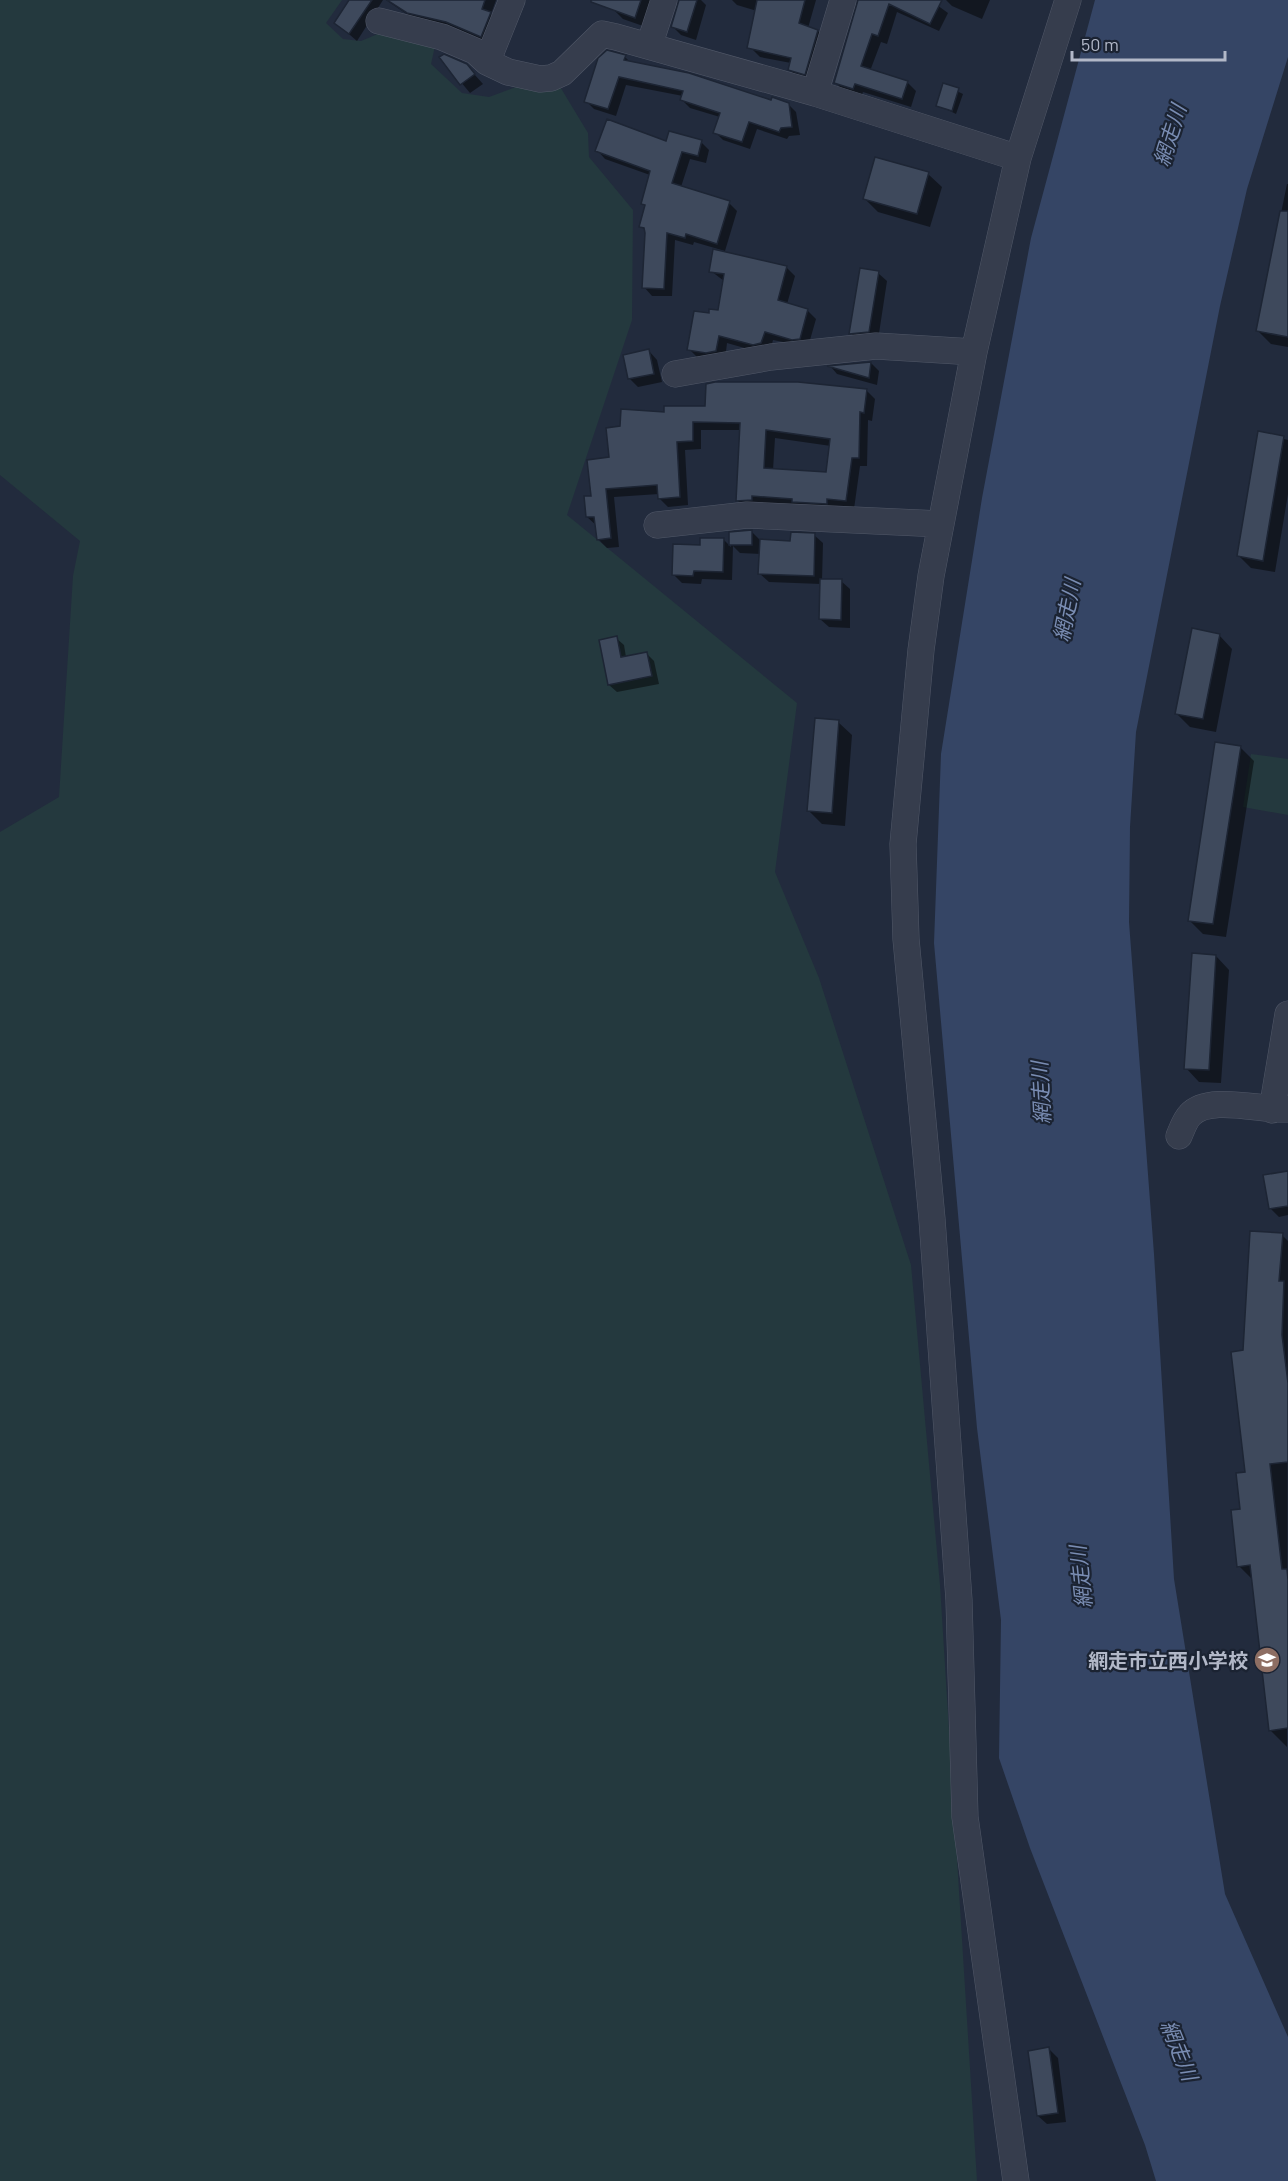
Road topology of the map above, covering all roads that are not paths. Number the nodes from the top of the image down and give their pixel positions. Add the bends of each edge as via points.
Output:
1 (512, 0) edge
2 (664, 0) edge
3 (843, 0) edge
4 (1068, 0) edge
5 (379, 21) dead end
6 (649, 46) junction
7 (487, 62) junction
8 (815, 93) junction
9 (1018, 158) junction
10 (974, 352) junction
11 (675, 374) dead end
12 (941, 524) junction
13 (657, 525) dead end
14 (1288, 1014) edge
15 (1280, 1110) edge
16 (1179, 1136) dead end
17 (1016, 2181) edge

1 - 7 street
2 - 6 street
3 - 8 street
4 - 9 street
5 - 7 street via 442,37 475,51
6 - 7 street via 602,34 562,73 551,78 517,75
6 - 8 street
8 - 9 street
9 - 10 street
10 - 11 street via 876,346 771,357
10 - 12 street
12 - 13 street via 747,515
12 - 17 street via 921,650 903,844 906,939 932,1219 958,1589 965,1817
14 - 15 street
15 - 16 street via 1220,1104 1203,1107 1191,1114

